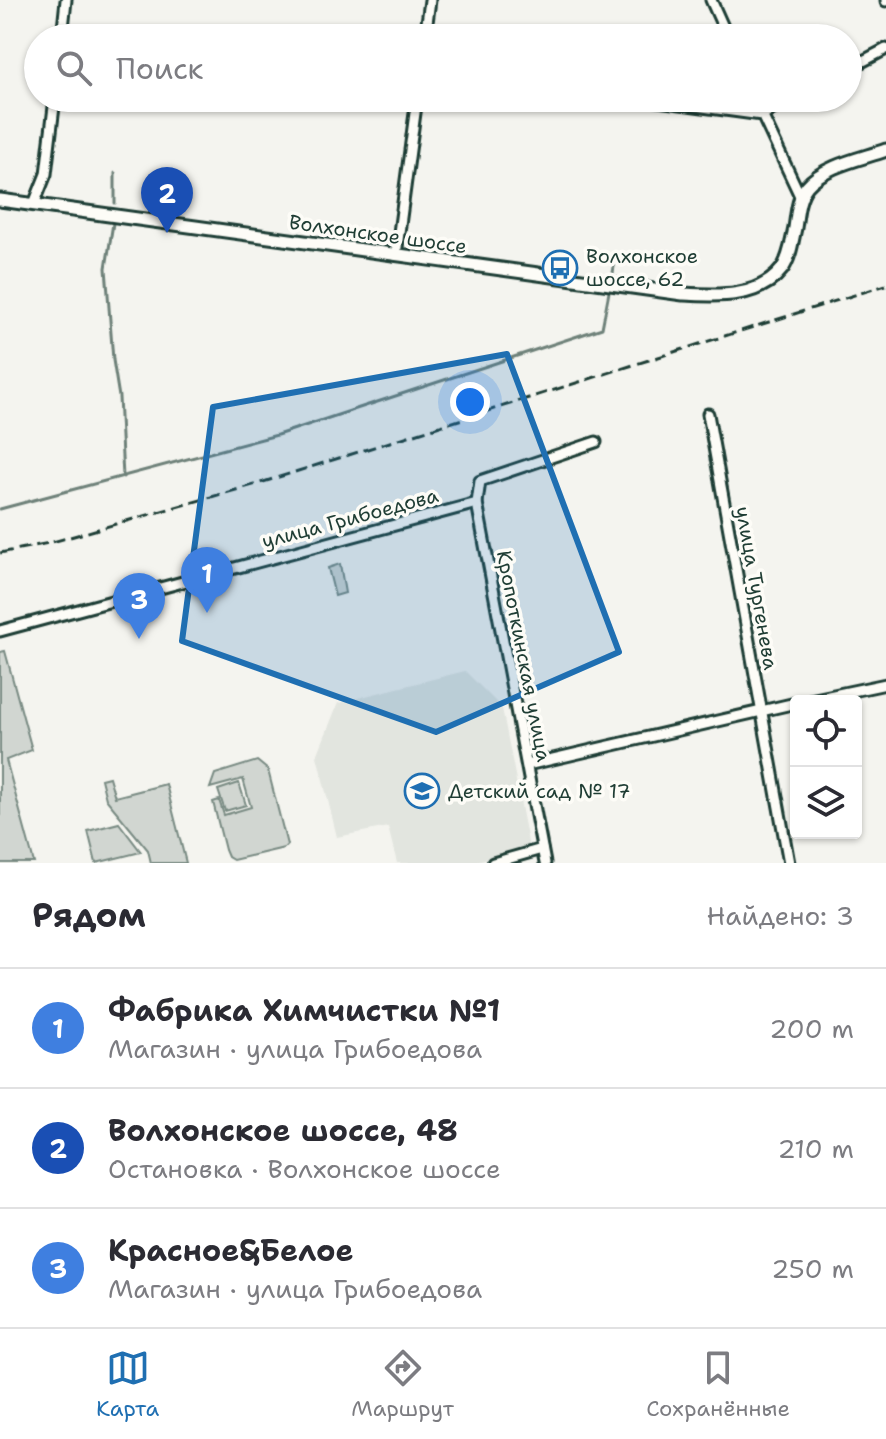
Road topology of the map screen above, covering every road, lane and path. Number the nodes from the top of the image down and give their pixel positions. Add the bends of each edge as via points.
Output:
1 (66, 0) edge
2 (430, 0) edge
3 (711, 0) edge
4 (63, 24) edge
5 (427, 24) edge
6 (722, 24) edge
7 (886, 49) edge
8 (862, 62) edge
9 (53, 112) edge
10 (415, 112) edge
11 (740, 112) edge
12 (761, 112) edge
13 (768, 112) edge
14 (762, 115) junction
15 (886, 150) edge
16 (801, 198) junction
17 (0, 200) edge
18 (34, 204) junction
19 (396, 255) junction
20 (708, 414) dead end
21 (596, 442) dead end
22 (477, 503) junction
23 (0, 631) edge
24 (886, 684) edge
25 (834, 695) edge
26 (790, 704) edge
27 (761, 710) junction
28 (527, 765) junction
29 (542, 849) junction
30 (493, 863) edge
31 (545, 863) edge
32 (789, 863) edge

1 - 4 street
2 - 5 street
3 - 6 street
7 - 8 street
9 - 18 street via 46,174
10 - 19 street
11 - 14 street
12 - 14 street
13 - 14 street
14 - 16 street
15 - 16 street via 819,177
16 - 19 street, Волхонское шоссе via 783,268 750,290 716,296
17 - 18 street, Волхонское шоссе
18 - 19 street, Волхонское шоссе
20 - 27 street, улица Тургенева
21 - 22 street via 480,481
22 - 23 street, улица Грибоедова
22 - 28 street, Кропоткинская улица
24 - 25 street
26 - 27 street
27 - 28 street
27 - 32 street, улица Тургенева
28 - 29 street, Кропоткинская улица
29 - 30 street
29 - 31 street, Кропоткинская улица

